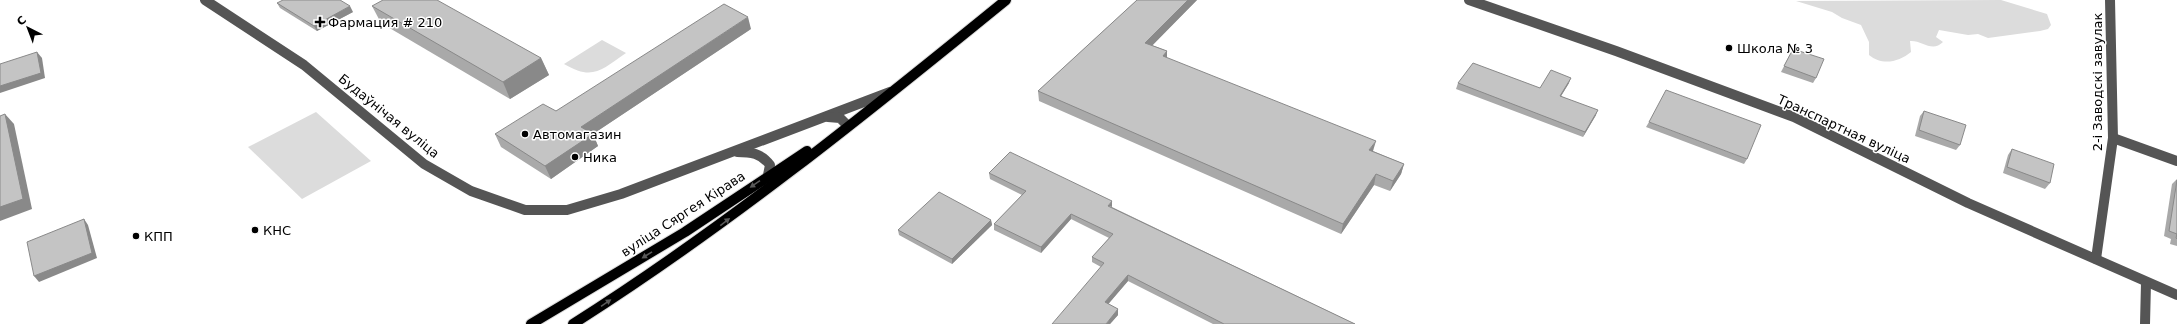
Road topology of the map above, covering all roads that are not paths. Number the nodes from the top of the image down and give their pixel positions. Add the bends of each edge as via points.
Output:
1 (205, 0) edge
2 (1006, 0) edge
3 (1469, 0) edge
4 (2110, 0) edge
5 (894, 91) junction
6 (825, 117) junction
7 (848, 126) junction
8 (2112, 138) junction
9 (731, 152) junction
10 (2177, 161) edge
11 (768, 175) junction
12 (2096, 259) junction
13 (2146, 283) junction
14 (2177, 295) edge
15 (531, 324) edge
16 (573, 324) edge
17 (2145, 324) edge

1 - 9 street, Будаўнічая вуліца via 304,65 424,164 471,191 525,210 567,210 621,194
2 - 5 main road, вуліца Сяргея Кірава
3 - 12 street, Транспартная вуліца via 1616,50 1794,117 1968,203
4 - 8 street, 2-і Заводскі завулак
5 - 6 street, Будаўнічая вуліца
5 - 7 main road, вуліца Сяргея Кірава
6 - 7 street, Будаўнічая вуліца via 839,117 845,120
6 - 9 street, Будаўнічая вуліца
7 - 11 main road, вуліца Сяргея Кірава
16 -> 7 main road, вуліца Сяргея Кірава via 710,234
8 - 10 street
8 - 12 street, 2-і Заводскі завулак
9 - 11 street, Будаўнічая вуліца via 754,152 764,156 770,165
11 -> 15 main road, вуліца Сяргея Кірава via 685,232
12 - 13 street, Транспартная вуліца
13 - 14 street, Транспартная вуліца
13 - 17 street

